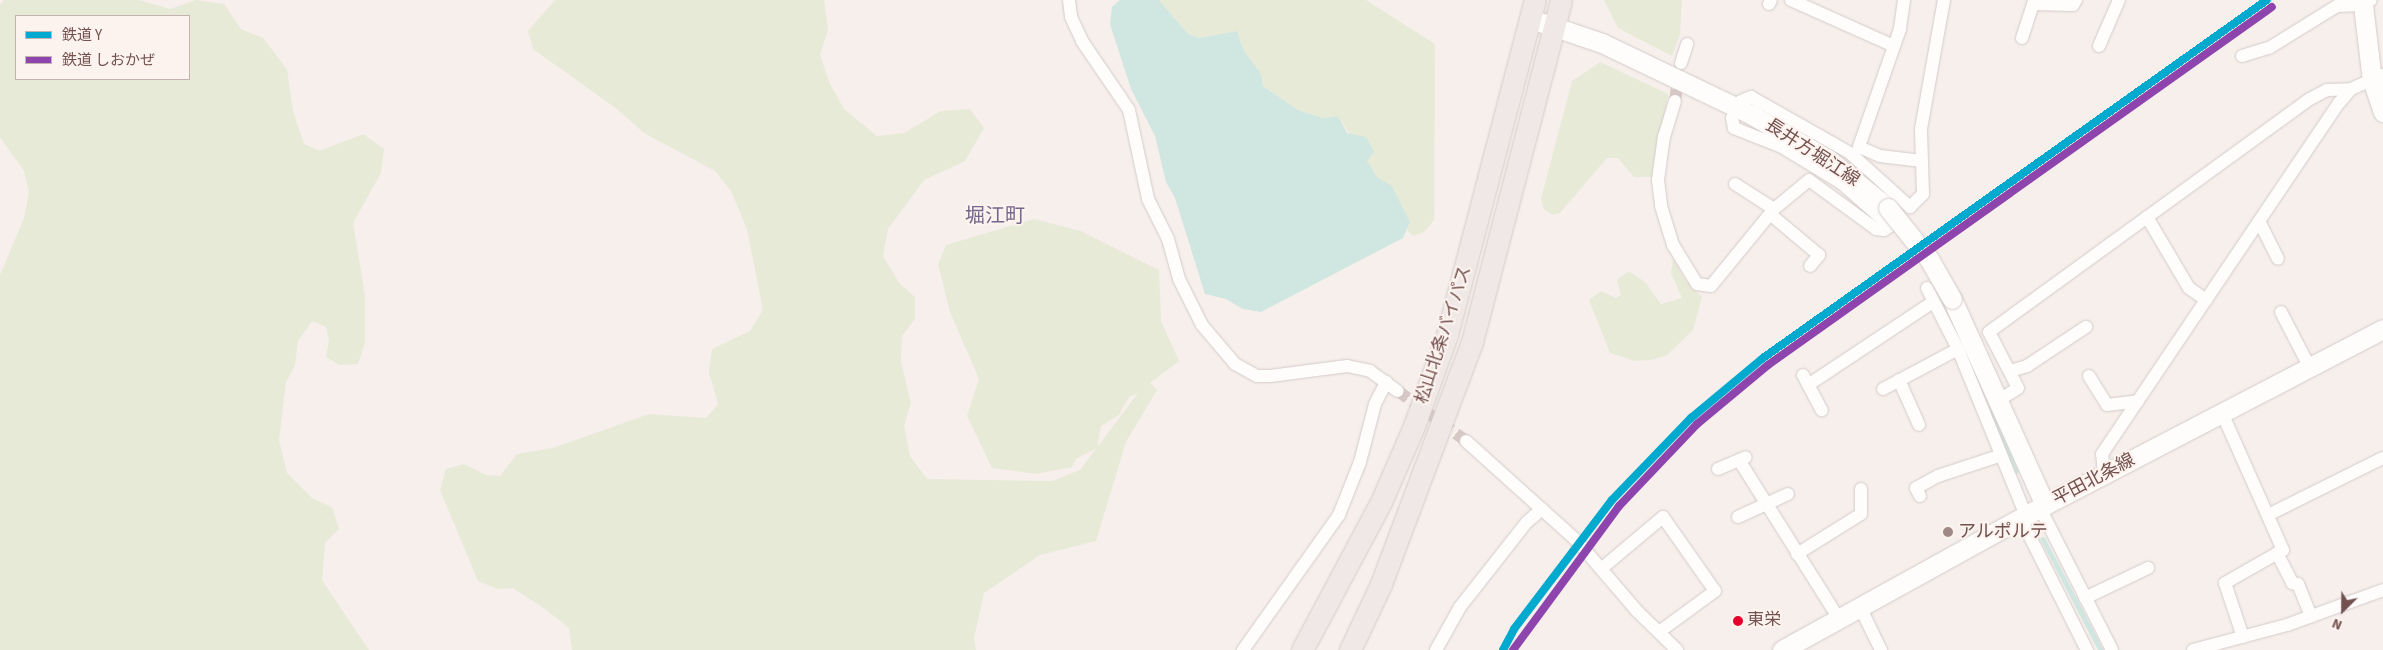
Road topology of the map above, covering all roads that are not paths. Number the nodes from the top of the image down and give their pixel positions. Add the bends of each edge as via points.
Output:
1 (1069, 0) edge
2 (1561, 0) edge
3 (1791, 0) edge
4 (1904, 0) edge
5 (1944, 0) edge
6 (2076, 0) edge
7 (2119, 0) edge
8 (2367, 3) edge
9 (1533, 9) edge
10 (1555, 26) junction
11 (2022, 38) dead end
12 (1687, 44) dead end
13 (1894, 46) junction
14 (2098, 46) dead end
15 (2242, 56) dead end
16 (1681, 63) tunnel mouth
17 (2378, 77) edge
18 (2350, 89) junction
19 (1674, 101) tunnel mouth
20 (1736, 108) junction
21 (2383, 112) edge
22 (1922, 161) junction
23 (1735, 184) dead end
24 (1910, 207) junction
25 (1772, 211) junction
26 (1889, 217) junction
27 (2147, 217) junction
28 (2260, 221) junction
29 (2278, 259) dead end
30 (1810, 266) dead end
31 (1927, 288) dead end
32 (2206, 300) junction
33 (1933, 302) junction
34 (2281, 312) dead end
35 (2086, 327) dead end
36 (2383, 329) edge
37 (1958, 348) junction
38 (2310, 368) junction
39 (2010, 371) junction
40 (2089, 376) dead end
41 (1899, 380) junction
42 (1386, 382) junction
43 (1883, 389) dead end
44 (1398, 390) tunnel mouth
45 (1999, 400) junction
46 (2138, 401) junction
47 (1822, 410) dead end
48 (2222, 413) junction
49 (1919, 424) dead end
50 (1466, 441) tunnel mouth
51 (1999, 456) junction
52 (2383, 458) edge
53 (1718, 469) dead end
54 (2104, 475) junction
55 (1861, 489) dead end
56 (1788, 494) dead end
57 (1920, 496) dead end
58 (1765, 505) junction
59 (1542, 509) junction
60 (2033, 512) junction
61 (2270, 514) junction
62 (1738, 517) dead end
63 (1797, 554) junction
64 (2277, 554) junction
65 (2148, 568) dead end
66 (1601, 569) junction
67 (2383, 590) edge
68 (2085, 598) junction
69 (1860, 607) junction
70 (2311, 616) junction
71 (1839, 619) junction
72 (1659, 632) junction
73 (2243, 636) junction
74 (1242, 650) edge
75 (1302, 650) edge
76 (1350, 650) edge
77 (1436, 650) edge
78 (1677, 650) edge
79 (1782, 650) edge
80 (1881, 650) edge
81 (2087, 650) edge
82 (2112, 650) edge
83 (2193, 650) edge

1 - 42 street via 1071,18 1082,41 1129,110 1148,199 1168,239 1179,279 1202,325 1218,345 1234,364 1257,376 1347,366 1370,371
2 - 10 highway, 松山北条バイパス
3 - 13 street
4 - 13 street
5 - 22 street via 1921,129
6 - 11 street via 2073,5 2033,4
7 - 14 street
8 - 15 street via 2337,6 2269,48
8 - 17 main road
9 - 10 main road, 長井方堀江線
9 - 75 highway, 松山北条バイパス via 1447,335 1414,426 1380,502
10 - 20 main road, 長井方堀江線 via 1602,43
10 - 76 highway, 松山北条バイパス via 1472,342 1392,557
12 - 16 street
13 - 22 street via 1859,147 1880,156
17 - 18 street
17 - 21 main road
18 - 27 street via 2326,90 2310,99
18 - 28 street
19 - 25 street via 1658,180 1661,206 1673,245 1691,280 1702,287 1711,286
20 - 24 street via 1744,98 1750,97 1793,120 1850,153
20 - 26 main road, 長井方堀江線 via 1828,159
22 - 24 street via 1923,194
23 - 25 street
24 - 26 street
25 - 26 street via 1809,180 1876,229
25 - 30 street via 1819,255
26 - 45 main road, 長井方堀江線, bridge via 1929,259 1952,299
27 - 32 street via 2189,288
27 - 39 street via 1989,332
28 - 29 street
28 - 32 street
31 - 33 street
32 - 46 street
33 - 37 street
33 - 47 street via 1806,380
34 - 38 street
35 - 39 street via 2027,366
36 - 38 main road, 平田北条線
37 - 41 street
37 - 51 street
38 - 48 main road, 平田北条線
39 - 45 street via 2018,388
40 - 46 street via 2107,406
41 - 43 street
41 - 49 street
42 - 44 street
42 - 74 street via 1375,404 1360,462 1340,515
45 - 60 main road, 長井方堀江線
46 - 54 street via 2102,454
48 - 54 main road, 平田北条線
48 - 61 street
50 - 59 street
51 - 57 street via 1938,476 1916,488
51 - 60 street
52 - 61 street
53 - 58 street via 1742,458
54 - 60 main road, 平田北条線
55 - 63 street via 1861,514
56 - 58 street
58 - 62 street
58 - 63 street
59 - 66 street
59 - 77 street via 1527,522 1460,607
60 - 68 street
60 - 69 main road, 平田北条線
60 - 81 street
61 - 64 street via 2283,550
63 - 71 street
64 - 70 street via 2292,583 2298,584
64 - 73 street via 2225,582
65 - 68 street
66 - 72 street
66 - 72 street via 1663,517 1715,592
67 - 70 street
68 - 82 street
69 - 71 main road, 平田北条線
69 - 80 street
70 - 73 street
71 - 79 main road, 平田北条線
72 - 78 street
73 - 83 street

